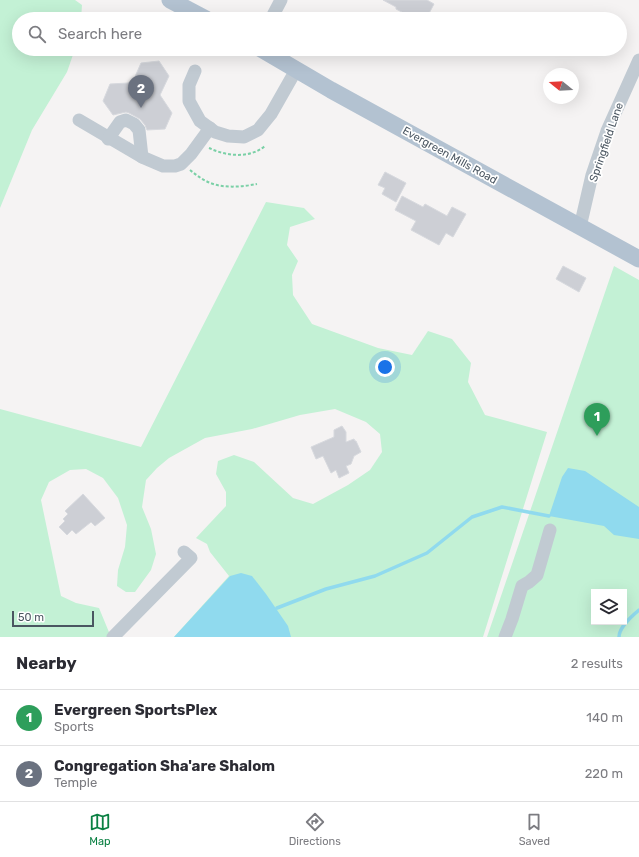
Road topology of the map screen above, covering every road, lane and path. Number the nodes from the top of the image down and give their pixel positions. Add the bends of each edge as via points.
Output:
1 (170, 0) edge
2 (281, 0) edge
3 (193, 12) edge
4 (275, 12) edge
5 (273, 56) edge
6 (639, 60) edge
7 (296, 70) junction
8 (195, 71) dead end
9 (79, 120) dead end
10 (210, 128) junction
11 (108, 139) junction
12 (199, 142) junction
13 (265, 146) dead end
14 (142, 157) junction
15 (181, 164) junction
16 (257, 184) dead end
17 (580, 227) junction
18 (639, 259) edge
19 (550, 530) dead end
20 (184, 552) dead end
21 (113, 637) edge
22 (505, 637) edge

1 - 3 main road
2 - 4 street
5 - 7 main road, Evergreen Mills Road
6 - 17 street, Springfield Lane via 607,131 592,175
7 - 10 street via 271,114 258,130 244,137 215,132
7 - 17 main road, Evergreen Mills Road
8 - 10 street via 189,85 190,101 200,121
9 - 11 street
10 - 12 street
11 - 14 street
11 - 14 street via 120,122 126,120 134,124 139,130
12 - 13 path via 209,149 233,155 247,154
12 - 15 street
14 - 15 street via 163,166
15 - 16 path via 206,181 216,184
17 - 18 main road, Evergreen Mills Road
19 - 22 street via 537,575 522,586
20 - 21 street via 191,558

